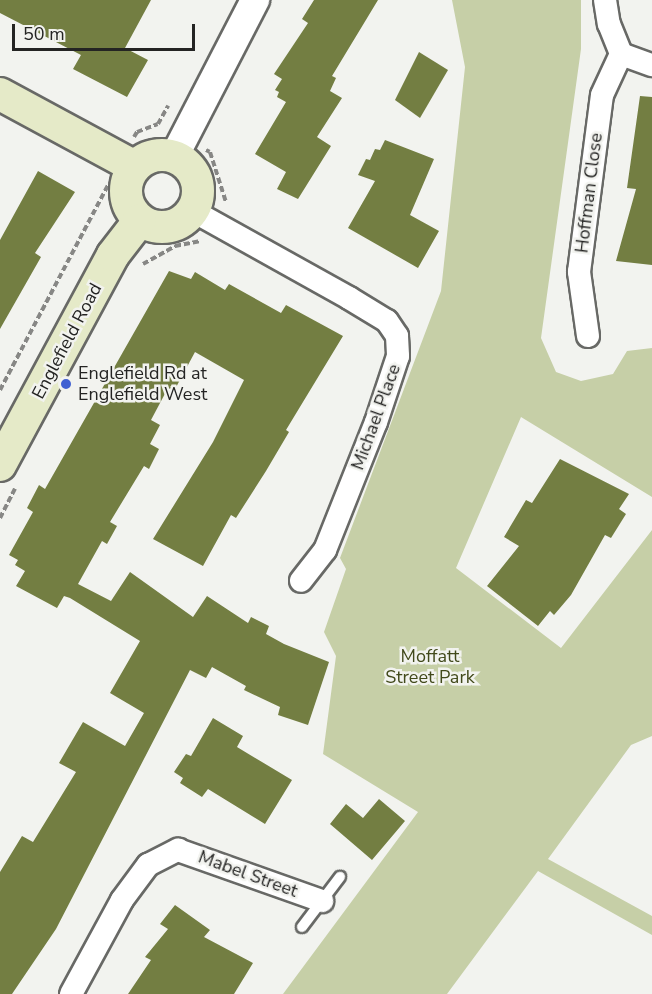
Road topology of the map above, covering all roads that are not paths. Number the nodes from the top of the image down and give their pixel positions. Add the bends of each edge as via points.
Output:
1 (255, 0) edge
2 (605, 0) edge
3 (621, 54) junction
4 (652, 65) edge
5 (0, 94) edge
6 (171, 139) junction
7 (128, 163) junction
8 (203, 217) junction
9 (140, 220) junction
10 (588, 336) dead end
11 (9, 474) edge
12 (301, 581) dead end
13 (340, 877) dead end
14 (322, 901) junction
15 (302, 927) dead end
16 (71, 994) edge

1 - 6 street
2 - 3 street
3 - 4 street
3 - 10 street, Hoffman Close via 602,95 579,272
5 - 7 main road
6 - 7 main road via 149,157
6 - 8 main road via 197,179
7 - 9 main road via 128,204
8 - 9 main road via 168,228
8 - 12 street, Michael Place via 387,321 397,336 398,356 376,422 325,550
9 - 11 main road, Englefield Road via 113,255
13 - 14 lane
14 - 15 lane
14 - 16 street, Mabel Street via 178,850 148,866 128,892

